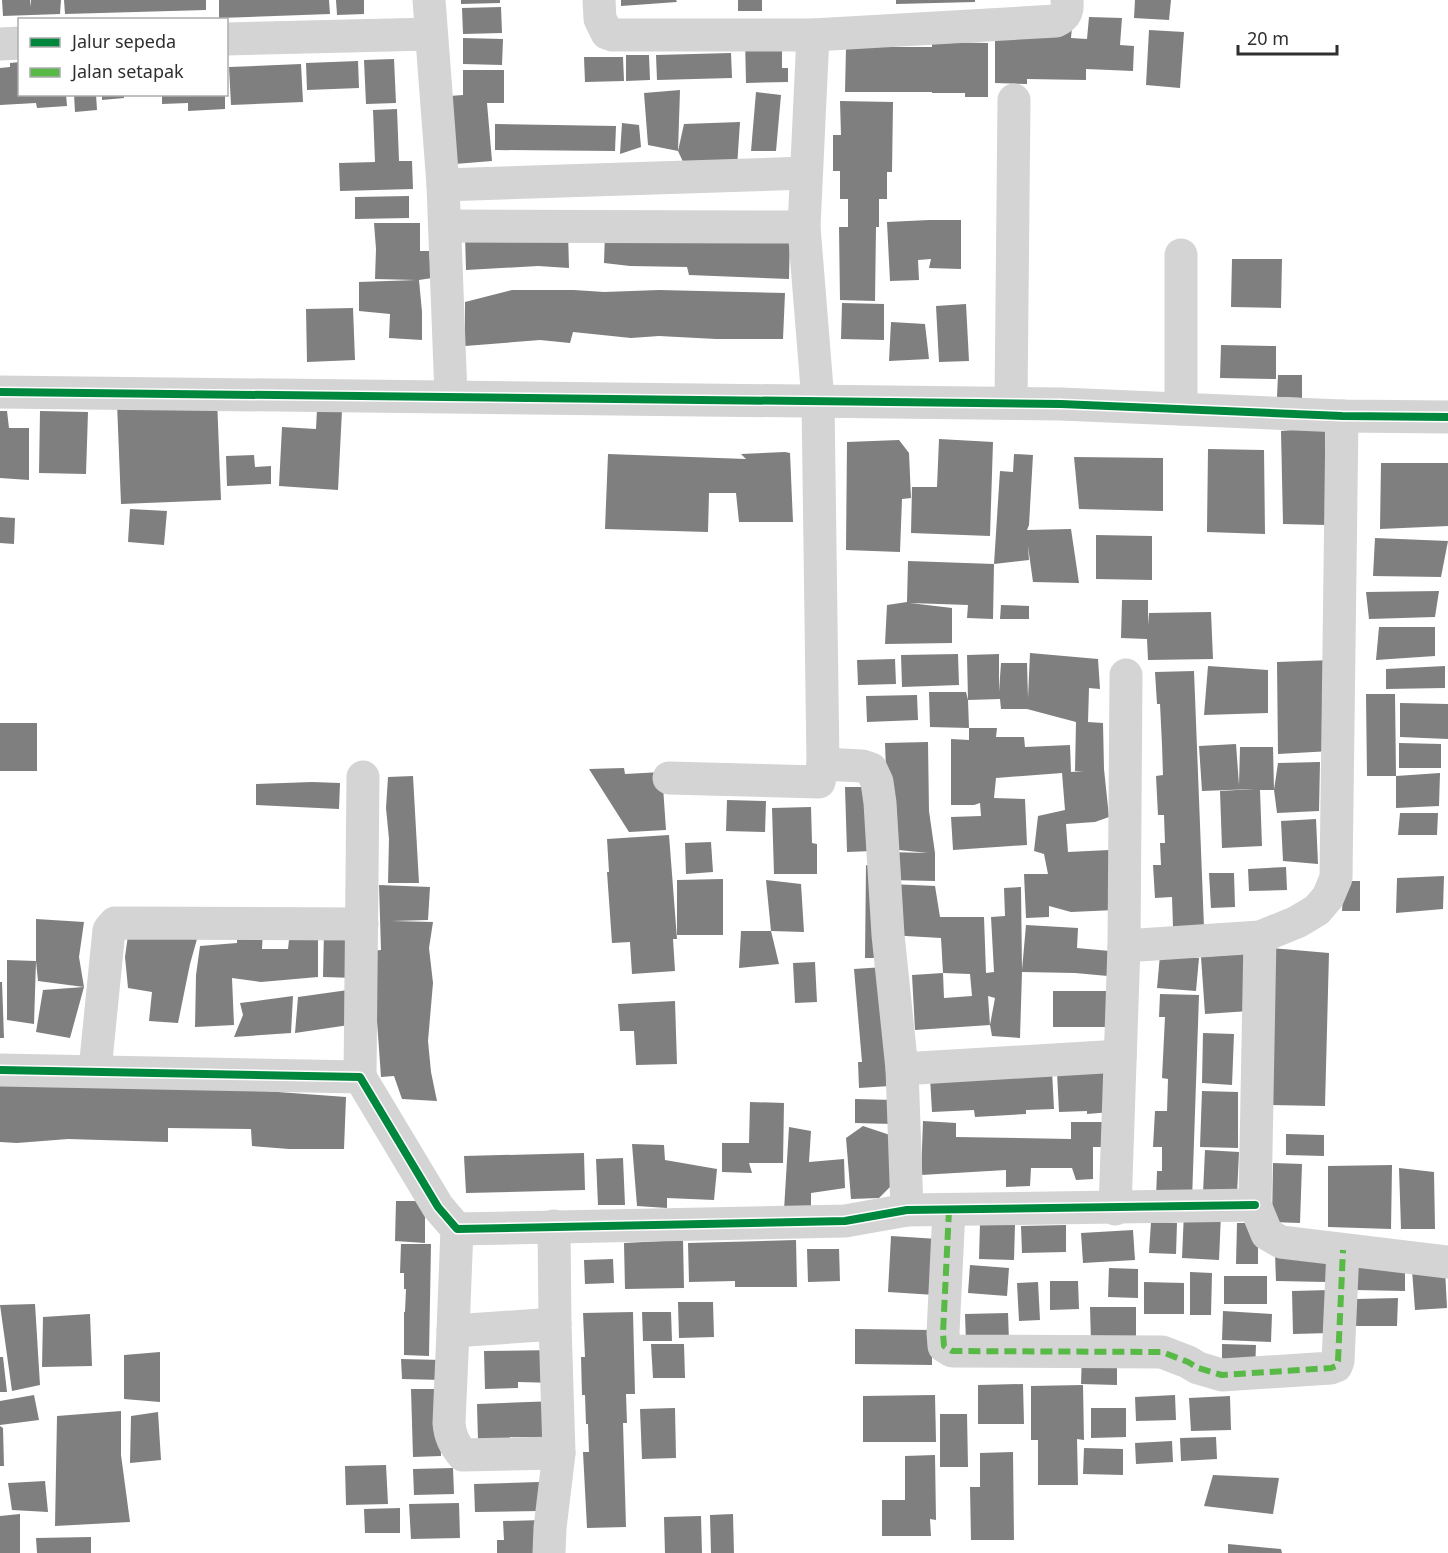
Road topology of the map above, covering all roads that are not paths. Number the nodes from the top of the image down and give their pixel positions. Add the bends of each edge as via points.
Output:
1 (429, 0) edge
2 (599, 0) edge
3 (1067, 0) edge
4 (431, 34) junction
5 (813, 34) junction
6 (228, 39) edge
7 (18, 43) edge
8 (0, 44) edge
9 (1014, 100) dead end
10 (806, 173) junction
11 (443, 185) junction
12 (445, 226) junction
13 (804, 227) junction
14 (1181, 255) dead end
15 (0, 392) edge
16 (450, 396) junction
17 (818, 401) junction
18 (1011, 403) junction
19 (1180, 409) junction
20 (1342, 416) junction
21 (1448, 417) edge
22 (1126, 675) dead end
23 (823, 764) junction
24 (363, 777) dead end
25 (669, 778) dead end
26 (362, 924) junction
27 (1260, 937) junction
28 (1124, 946) junction
29 (1120, 1056) junction
30 (902, 1069) junction
31 (0, 1070) edge
32 (95, 1070) junction
33 (360, 1077) junction
34 (1255, 1205) junction
35 (1115, 1209) junction
36 (908, 1210) junction
37 (949, 1210) junction
38 (555, 1226) junction
39 (457, 1229) junction
40 (1343, 1250) junction
41 (1448, 1262) edge
42 (555, 1324) junction
43 (453, 1331) junction
44 (559, 1453) junction
45 (549, 1553) edge

1 - 4 street
2 - 5 street via 600,19 607,33 613,35
3 - 5 street via 1068,12 1056,21
4 - 6 street
4 - 11 street
5 - 10 street
7 - 8 street
9 - 18 street
10 - 11 street
10 - 13 street
11 - 12 street
12 - 13 street
12 - 16 street
13 - 17 street
14 - 19 street
15 - 16 street
16 - 17 street
17 - 18 street
17 - 23 street
18 - 19 street
19 - 20 street
20 - 21 street
20 - 27 street via 1336,878 1317,910
22 - 28 street
23 - 25 street via 819,782
23 - 30 street via 871,769 877,782
24 - 26 street
26 - 32 street via 115,922 109,930
26 - 33 street
27 - 28 street
27 - 34 street
28 - 29 street
29 - 30 street
29 - 35 street
30 - 36 street
31 - 32 street
32 - 33 street
33 - 39 street via 438,1208
34 - 35 street
34 - 40 street via 1272,1238
35 - 37 street
36 - 37 street
36 - 38 street via 845,1221
37 - 40 street via 943,1333 944,1346 952,1351 1162,1352 1222,1375 1331,1368 1338,1361
38 - 39 street
38 - 42 street
39 - 43 street
40 - 41 street
42 - 43 street
42 - 44 street
43 - 44 street via 449,1423 456,1447 463,1455
44 - 45 street

